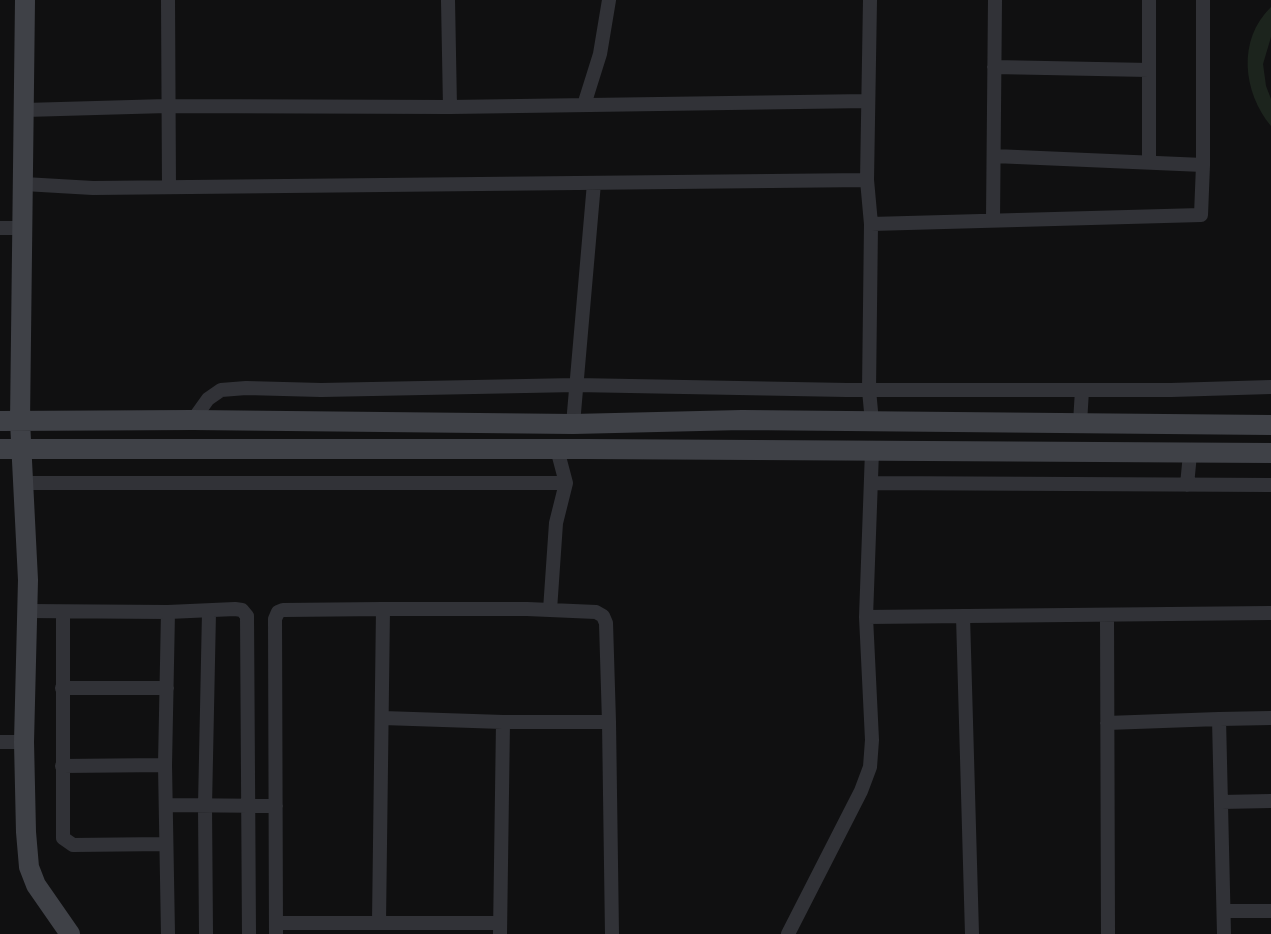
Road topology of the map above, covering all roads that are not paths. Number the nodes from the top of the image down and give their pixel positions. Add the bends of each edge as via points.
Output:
1 (25, 0) edge
2 (168, 0) edge
3 (448, 0) edge
4 (609, 0) edge
5 (870, 0) edge
6 (995, 0) edge
7 (1149, 0) edge
8 (1203, 0) edge
9 (994, 67) junction
10 (1149, 70) junction
11 (868, 101) junction
12 (584, 105) junction
13 (167, 106) junction
14 (450, 107) junction
15 (24, 110) junction
16 (994, 156) junction
17 (1149, 162) junction
18 (1204, 164) junction
19 (867, 180) junction
20 (594, 183) junction
21 (24, 184) junction
22 (168, 187) junction
23 (993, 219) junction
24 (871, 224) junction
25 (0, 228) edge
26 (24, 228) junction
27 (576, 385) junction
28 (1271, 387) edge
29 (869, 390) junction
30 (1082, 390) junction
31 (193, 420) junction
32 (0, 421) edge
33 (20, 421) junction
34 (872, 422) junction
35 (1080, 423) junction
36 (574, 424) junction
37 (1271, 425) edge
38 (0, 449) edge
39 (21, 449) junction
40 (557, 449) junction
41 (872, 451) junction
42 (1082, 452) junction
43 (1190, 454) junction
44 (1271, 454) edge
45 (24, 483) junction
46 (566, 483) junction
47 (871, 483) junction
48 (1187, 485) junction
49 (1271, 485) edge
50 (383, 609) junction
51 (550, 610) junction
52 (27, 611) junction
53 (63, 612) junction
54 (168, 612) junction
55 (209, 612) junction
56 (1271, 613) edge
57 (963, 616) junction
58 (1107, 616) junction
59 (866, 617) junction
60 (62, 688) junction
61 (167, 688) junction
62 (383, 718) junction
63 (1271, 718) edge
64 (1219, 719) junction
65 (503, 722) junction
66 (609, 722) junction
67 (1107, 723) junction
68 (0, 742) edge
69 (24, 742) junction
70 (62, 766) junction
71 (165, 766) junction
72 (1271, 801) edge
73 (1221, 802) junction
74 (166, 805) junction
75 (205, 806) junction
76 (250, 806) junction
77 (276, 806) junction
78 (166, 844) junction
79 (1224, 911) junction
80 (1271, 911) edge
81 (379, 922) junction
82 (276, 928) edge
83 (500, 929) edge
84 (70, 934) edge
85 (168, 934) edge
86 (206, 934) edge
87 (249, 934) edge
88 (612, 934) edge
89 (788, 934) edge
90 (972, 934) edge
91 (1108, 934) edge
92 (1224, 934) edge

1 - 15 main road
2 - 13 street
3 - 14 street
4 - 12 street via 600,54
5 - 11 street
6 - 9 street
7 - 10 street
8 - 18 street
9 - 10 street
9 - 16 street
10 - 17 street
11 - 12 street
11 - 19 street
12 - 14 street
13 - 14 street
13 - 15 street
13 - 22 street
15 - 21 main road
16 - 17 street
16 - 23 street
17 - 18 street
18 - 23 street via 1201,215
19 - 20 street
19 - 24 street
20 - 22 street
20 - 27 street
21 - 22 street via 93,188
21 - 26 main road
23 - 24 street
24 - 29 street
25 - 26 street
26 - 33 main road
27 - 29 street
27 - 31 street via 221,390 208,399
27 - 36 street
28 - 30 street
29 - 30 street
29 - 34 street
30 - 35 street
31 - 33 main road
31 - 36 main road
32 - 33 main road
33 - 39 main road
34 - 35 main road
34 - 36 main road via 742,420
34 - 41 main road
35 - 37 main road
35 - 42 main road
38 - 39 main road
39 - 40 main road
39 - 45 main road
40 - 41 main road
40 - 46 street
41 - 42 main road
41 - 47 street
42 - 43 main road
43 - 44 main road
43 - 48 street
45 - 46 street
45 - 52 main road
46 - 51 street via 556,523
47 - 48 street
47 - 59 street
48 - 49 street
50 - 51 street
50 - 62 street
50 - 77 street via 278,612 275,619
51 - 66 street via 596,612 603,616 606,623
52 - 53 street
52 - 69 main road
53 - 54 street
53 - 60 street
54 - 55 street
54 - 61 street
55 - 75 street
55 - 76 street via 235,609 242,610 247,616
56 - 58 street
57 - 58 street
57 - 59 street
57 - 90 street
58 - 67 street
59 - 89 street via 872,740 870,767
60 - 61 street
60 - 70 street
61 - 71 street
62 - 65 street
62 - 81 street
63 - 64 street
64 - 67 street
64 - 73 street
65 - 66 street
65 - 83 street
66 - 88 street
67 - 91 street
68 - 69 street
69 - 84 main road via 29,867 36,885
70 - 71 street
70 - 78 street via 62,832 67,842 73,845
71 - 74 street
72 - 73 street
73 - 79 street
74 - 75 street
74 - 78 street
75 - 76 street
75 - 86 street
76 - 77 street
76 - 87 street
77 - 82 street
78 - 85 street
79 - 80 street
79 - 92 street
81 - 82 street
81 - 83 street

